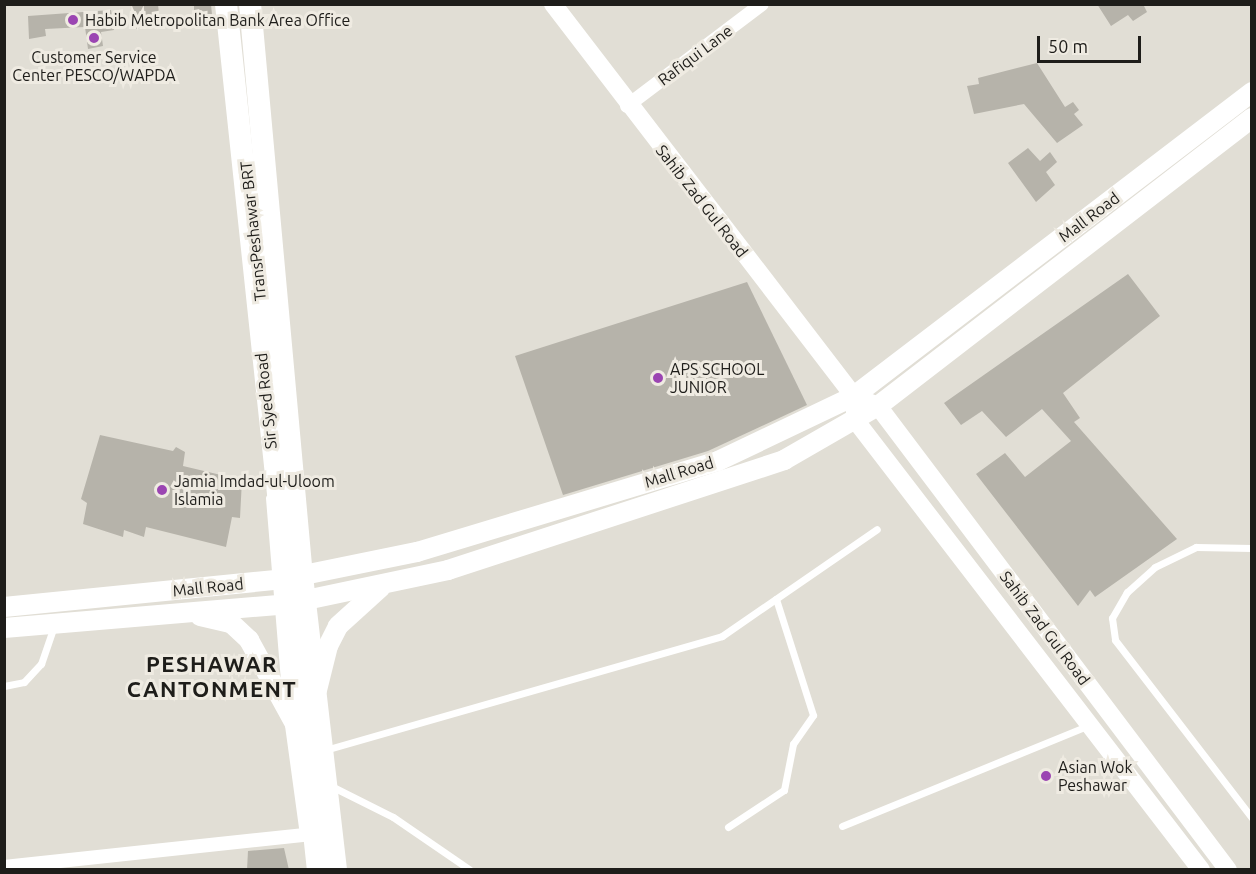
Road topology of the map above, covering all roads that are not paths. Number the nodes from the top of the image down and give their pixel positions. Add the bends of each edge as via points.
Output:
1 (231, 4) edge
2 (236, 4) edge
3 (553, 4) edge
4 (762, 4) edge
5 (236, 9) edge
6 (1249, 96) edge
7 (627, 106) junction
8 (1251, 118) edge
9 (854, 396) junction
10 (878, 406) junction
11 (856, 420) junction
12 (274, 444) junction
13 (877, 529) dead end
14 (1251, 548) edge
15 (293, 578) junction
16 (386, 583) junction
17 (776, 599) junction
18 (296, 602) junction
19 (4, 607) edge
20 (181, 612) junction
21 (54, 623) junction
22 (4, 628) edge
23 (4, 686) edge
24 (316, 696) junction
25 (1090, 725) junction
26 (303, 738) junction
27 (322, 751) junction
28 (326, 784) junction
29 (1251, 818) edge
30 (842, 826) dead end
31 (728, 827) dead end
32 (314, 834) junction
33 (4, 867) edge
34 (315, 870) edge
35 (336, 870) edge
36 (470, 870) edge
37 (1201, 870) edge
38 (1228, 870) edge

1 - 5 lane, TransPeshawar BRT
2 - 5 lane, TransPeshawar BRT
3 - 7 street, Sahib Zad Gul Road
4 - 7 street, Rafiqui Lane
5 - 12 lane, TransPeshawar BRT
5 - 15 main road, Sir Syed Road
6 - 9 main road, Mall Road
7 - 9 street, Sahib Zad Gul Road
8 - 10 main road, Mall Road
9 - 10 street, Sahib Zad Gul Road
9 - 11 street
9 - 15 main road, Mall Road via 718,461 417,552
10 - 11 main road, Mall Road
10 - 38 street, Sahib Zad Gul Road
11 - 16 main road, Mall Road via 784,460 448,570
11 - 25 street, Sahib Zad Gul Road
12 - 34 lane, TransPeshawar BRT via 292,508 321,820
12 - 34 lane, TransPeshawar BRT via 268,517 297,815
13 - 17 lane
14 - 29 lane via 1196,547 1155,567 1127,592 1112,618 1115,640
15 - 18 main road, Sir Syed Road
15 - 19 main road, Mall Road
16 - 18 main road, Mall Road
16 - 24 main road via 338,626 328,646
17 - 27 lane via 722,636
17 - 31 lane via 813,715 793,744 784,790
18 - 20 main road, Mall Road
18 - 24 main road, Sir Syed Road
18 - 26 main road, Sir Syed Road
20 - 21 main road, Mall Road
20 - 26 main road via 231,623 249,640
21 - 22 main road, Mall Road
21 - 23 lane via 41,664 24,682
24 - 27 main road, Sir Syed Road
25 - 30 lane
25 - 37 street, Sahib Zad Gul Road
26 - 32 main road, Sir Syed Road
27 - 28 main road, Sir Syed Road
28 - 35 main road, Sir Syed Road
28 - 36 lane via 393,817
32 - 33 street
32 - 34 main road, Sir Syed Road

